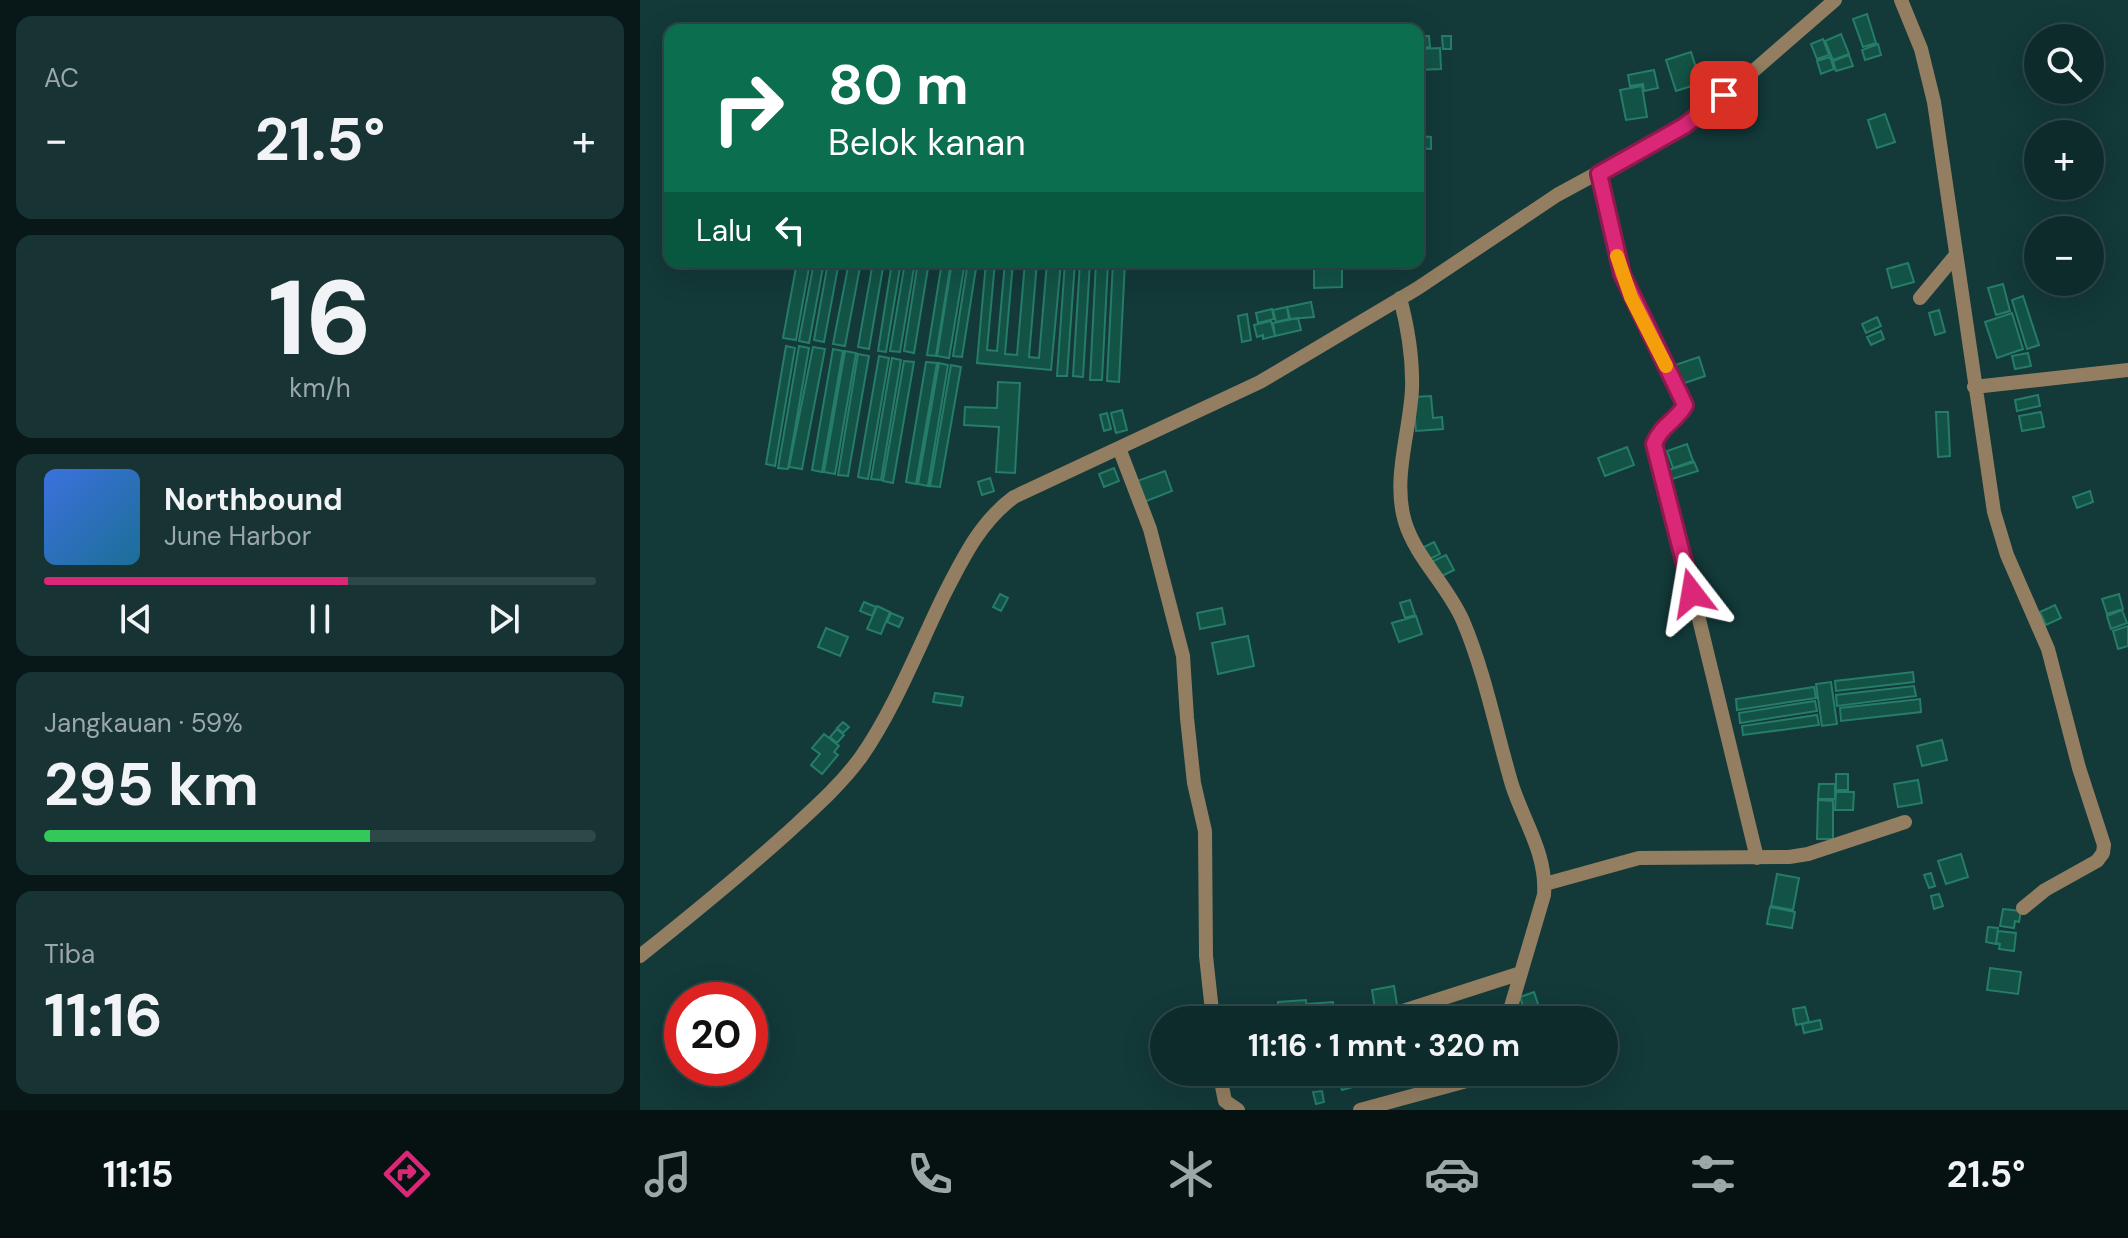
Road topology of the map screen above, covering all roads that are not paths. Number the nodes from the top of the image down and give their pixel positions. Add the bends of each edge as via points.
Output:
1 (1835, 0) edge
2 (1901, 0) edge
3 (1599, 174) junction
4 (1955, 256) junction
5 (1400, 298) junction
6 (1920, 298) dead end
7 (2125, 371) edge
8 (1974, 387) junction
9 (1119, 448) junction
10 (1905, 822) dead end
11 (1757, 858) junction
12 (1545, 884) junction
13 (2023, 908) dead end
14 (640, 956) edge
15 (1521, 973) junction
16 (1211, 1006) edge
17 (1419, 1006) edge
18 (1511, 1006) edge
19 (1222, 1086) edge
20 (1448, 1086) edge
21 (1238, 1110) edge
22 (1360, 1110) edge

1 - 3 street via 1684,126
2 - 4 street via 1934,102
3 - 5 street via 1557,195
3 - 11 street via 1622,274 1685,405 1659,432 1655,454
4 - 6 street
4 - 8 street
5 - 9 street via 1260,382
5 - 12 street via 1412,375 1401,506 1414,542 1463,621 1514,789 1543,864
7 - 8 street
8 - 13 street via 1999,534 2048,649 2104,845 2097,861
9 - 14 street via 1014,497 996,511 959,565 862,756 834,791
9 - 16 street via 1150,529 1183,656 1193,770 1205,831
10 - 11 street via 1808,854
11 - 12 street via 1639,858
12 - 15 street
15 - 17 street
15 - 18 street
19 - 21 street via 1225,1101
20 - 22 street

